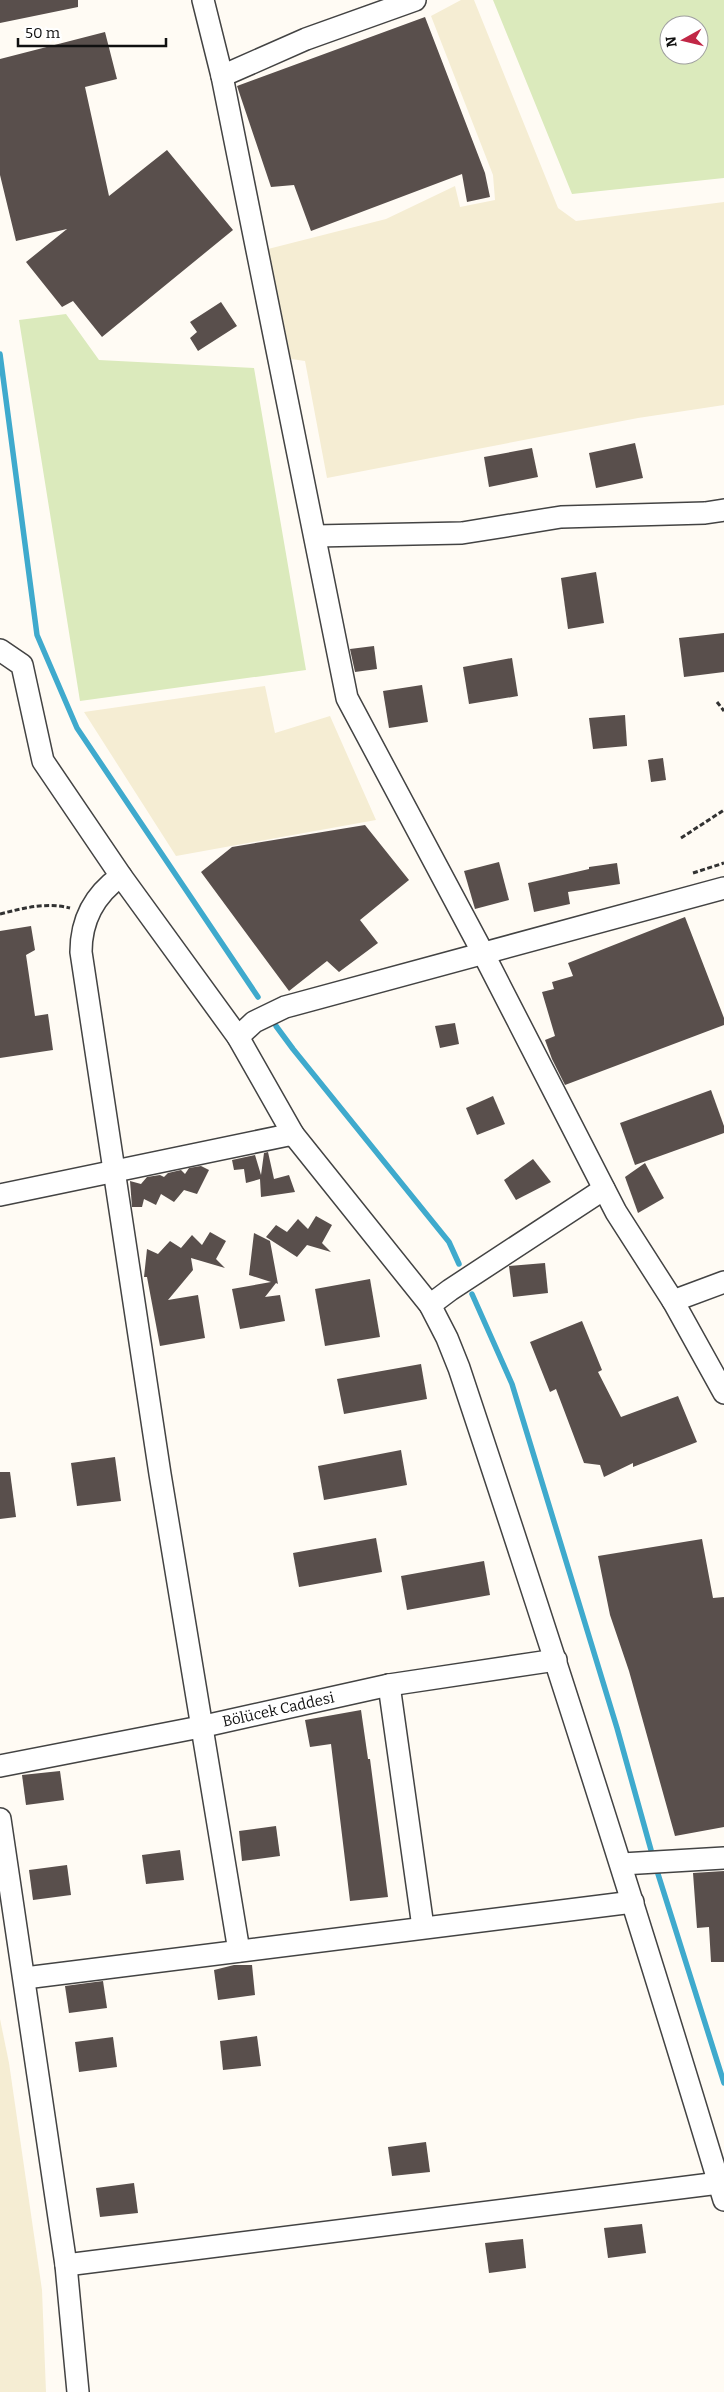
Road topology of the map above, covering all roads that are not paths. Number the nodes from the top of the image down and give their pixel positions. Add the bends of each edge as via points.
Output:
1 (203, 0) edge
2 (415, 0) edge
3 (222, 76) junction
4 (724, 510) edge
5 (315, 536) junction
6 (0, 650) edge
7 (121, 876) junction
8 (724, 888) edge
9 (483, 953) junction
10 (238, 1037) junction
11 (293, 1134) junction
12 (113, 1172) junction
13 (604, 1189) junction
14 (0, 1194) edge
15 (724, 1282) edge
16 (673, 1301) junction
17 (430, 1305) junction
18 (724, 1393) edge
19 (556, 1660) junction
20 (389, 1685) junction
21 (200, 1727) junction
22 (0, 1766) edge
23 (0, 1819) edge
24 (724, 1858) edge
25 (628, 1864) junction
26 (632, 1902) junction
27 (423, 1927) junction
28 (239, 1951) junction
29 (25, 1978) junction
30 (721, 2191) edge
31 (66, 2265) junction
32 (78, 2392) edge

1 - 3 street
2 - 3 street via 306,39
3 - 5 street
4 - 5 street via 561,517 462,533
5 - 9 street via 347,698
6 - 7 street via 22,665 43,761
7 - 10 street
7 - 12 street via 102,892 88,914 81,939
8 - 9 street
9 - 10 street via 285,1007 254,1022
9 - 13 street
10 - 11 street
11 - 12 street
11 - 17 street
12 - 14 street
12 - 21 street
13 - 16 street
13 - 17 street
15 - 16 street
16 - 18 street
17 - 19 street via 459,1368
19 - 20 street, Bölücek Caddesi
19 - 25 street
20 - 21 street, Bölücek Caddesi
20 - 27 street
21 - 22 street, Bölücek Caddesi
21 - 28 street
23 - 29 street
24 - 25 street
25 - 26 street
26 - 27 street
26 - 30 street
27 - 28 street
28 - 29 street
29 - 31 street
30 - 31 street
31 - 32 street

